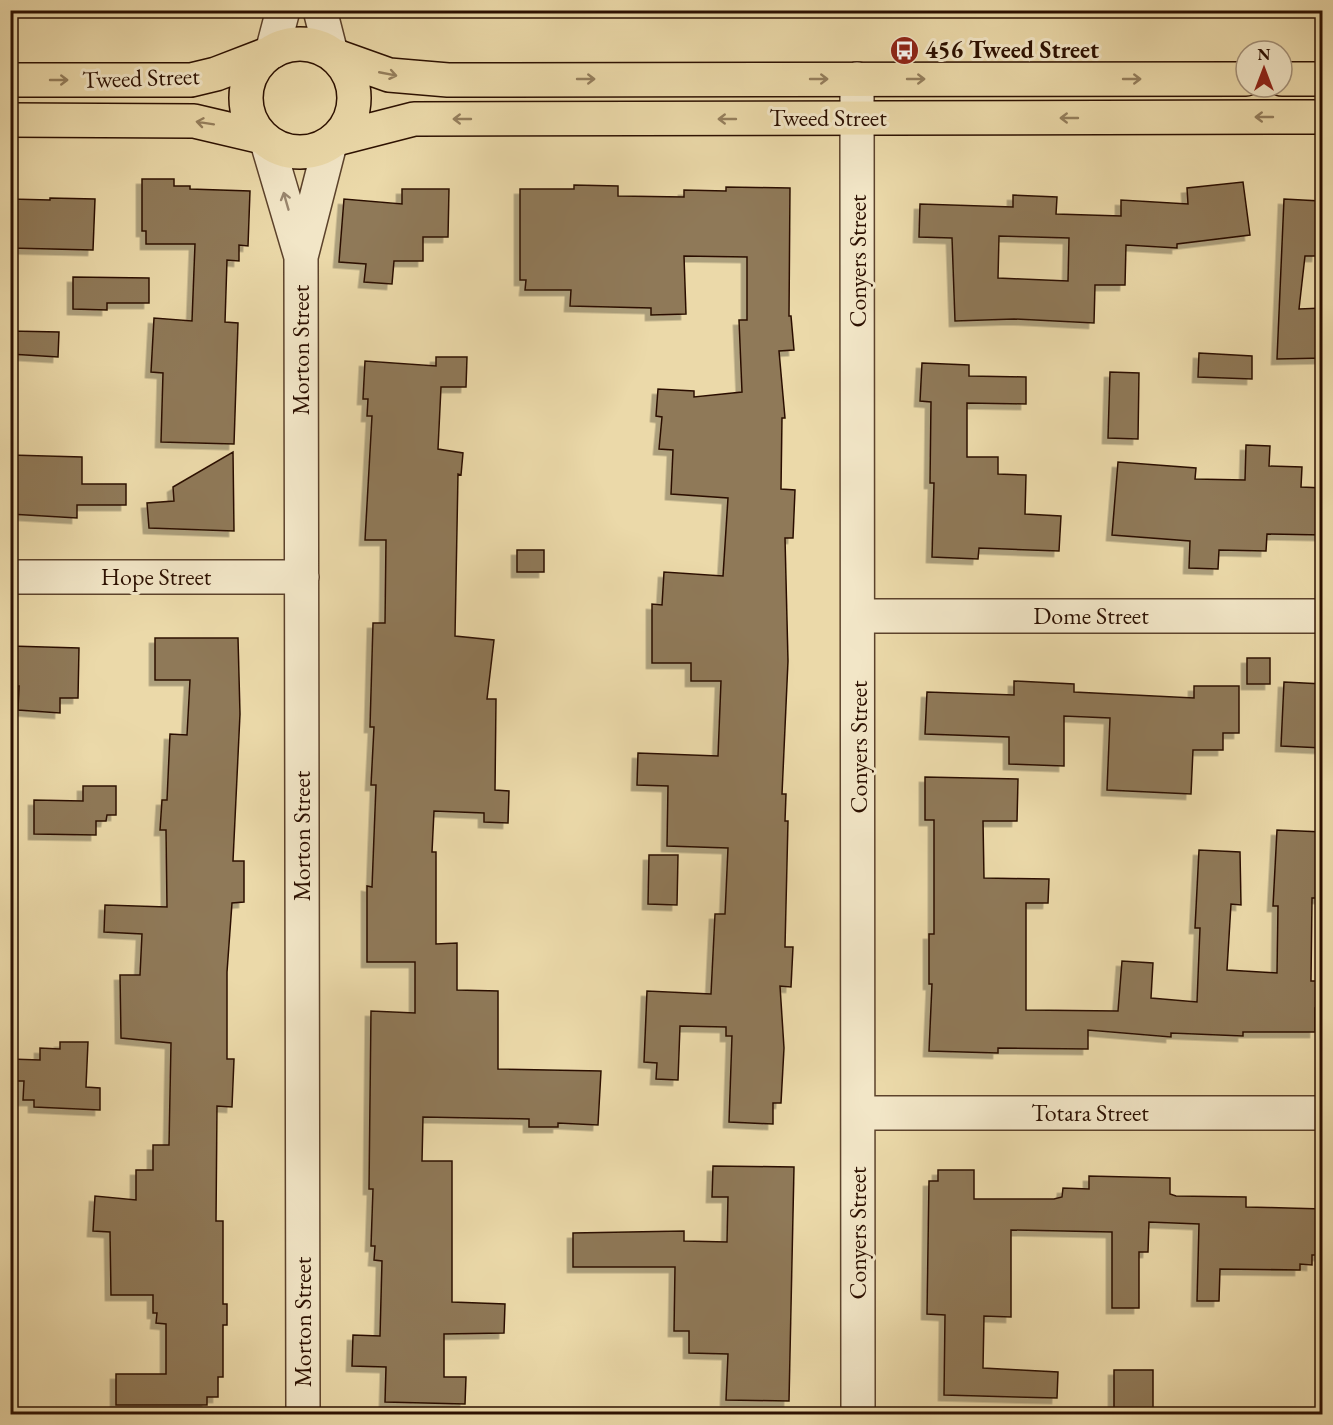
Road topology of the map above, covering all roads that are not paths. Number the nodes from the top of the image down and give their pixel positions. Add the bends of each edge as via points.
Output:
1 (283, 10) edge
2 (320, 10) edge
3 (270, 53) junction
4 (332, 54) junction
5 (857, 79) junction
6 (1234, 79) edge
7 (1294, 79) edge
8 (1323, 79) edge
9 (10, 80) edge
10 (1323, 117) edge
11 (858, 118) junction
12 (10, 120) edge
13 (264, 139) junction
14 (333, 141) junction
15 (301, 271) junction
16 (10, 577) edge
17 (302, 577) junction
18 (859, 616) junction
19 (1323, 616) edge
20 (858, 1113) junction
21 (1323, 1113) edge
22 (303, 1414) edge
23 (858, 1414) edge

1 - 3 street
2 - 4 street
3 - 4 main road via 302,44
9 -> 3 main road, Tweed Street via 191,80
3 - 13 main road via 252,72 246,94 249,117
4 -> 5 main road, Tweed Street via 379,72 421,79
4 - 14 main road via 348,71 355,100 350,121
5 -> 6 main road, Tweed Street
5 - 11 street, Conyers Street
7 - 8 main road
10 -> 11 main road, Tweed Street
11 -> 14 main road, Tweed Street via 414,119
11 - 18 street, Conyers Street
13 -> 12 main road, Tweed Street via 194,121
13 - 14 main road via 280,149 302,153
15 -> 13 street, Morton Street
14 - 15 street, Morton Street
15 - 17 street, Morton Street
16 - 17 street, Hope Street
17 - 22 street, Morton Street
18 - 19 street, Dome Street
18 - 20 street, Conyers Street
20 - 21 street, Totara Street
20 - 23 street, Conyers Street

